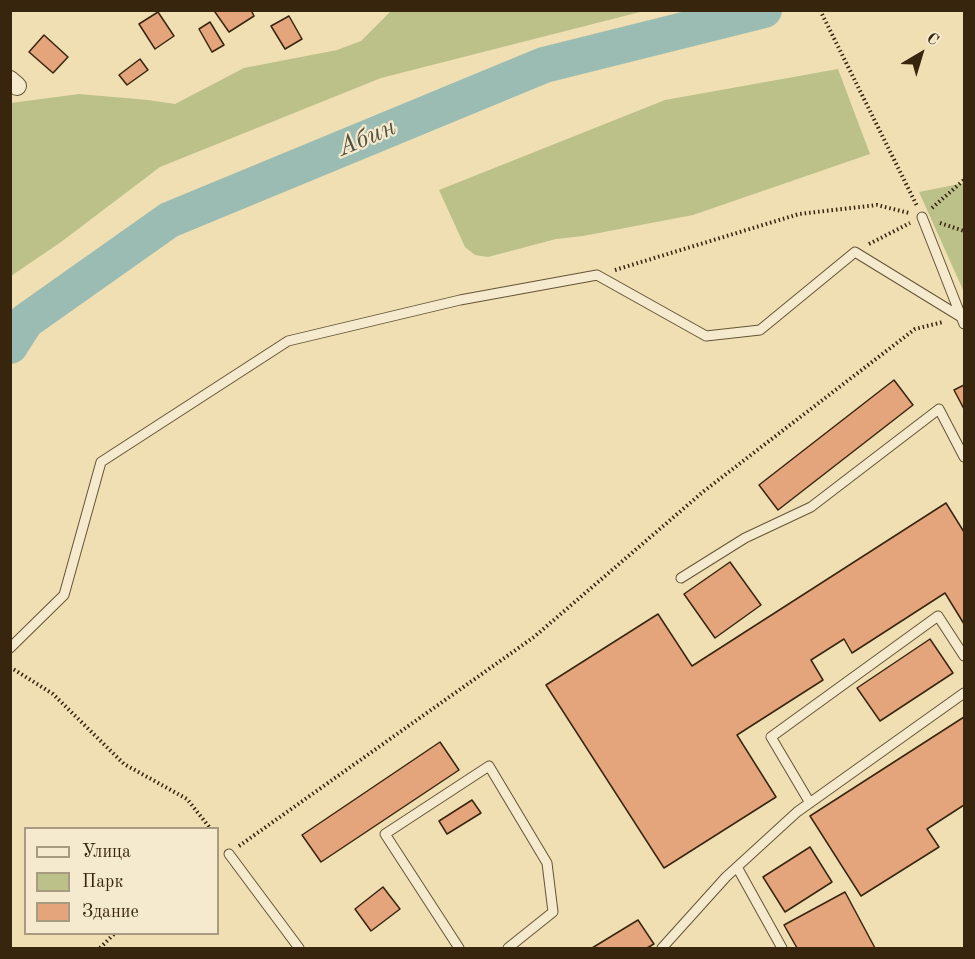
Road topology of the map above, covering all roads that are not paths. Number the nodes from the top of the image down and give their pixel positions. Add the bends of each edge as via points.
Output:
1 (922, 217) road end
2 (963, 320) edge
3 (964, 458) edge
4 (681, 578) dead end
5 (10, 648) edge
6 (964, 656) edge
7 (964, 693) edge
8 (810, 803) junction
9 (229, 854) road end
10 (737, 867) junction
11 (299, 948) edge
12 (459, 948) edge
13 (508, 948) edge
14 (662, 948) edge
15 (782, 948) edge

1 - 2 lane
2 - 5 lane via 855,252 760,330 706,336 597,275 460,300 288,340 101,462 64,595
3 - 4 lane via 939,409 811,507 745,538
6 - 8 lane via 938,616 771,737
7 - 8 lane
8 - 10 lane
9 - 11 lane
10 - 14 lane
10 - 15 lane
12 - 13 lane via 385,834 489,766 547,863 553,912

